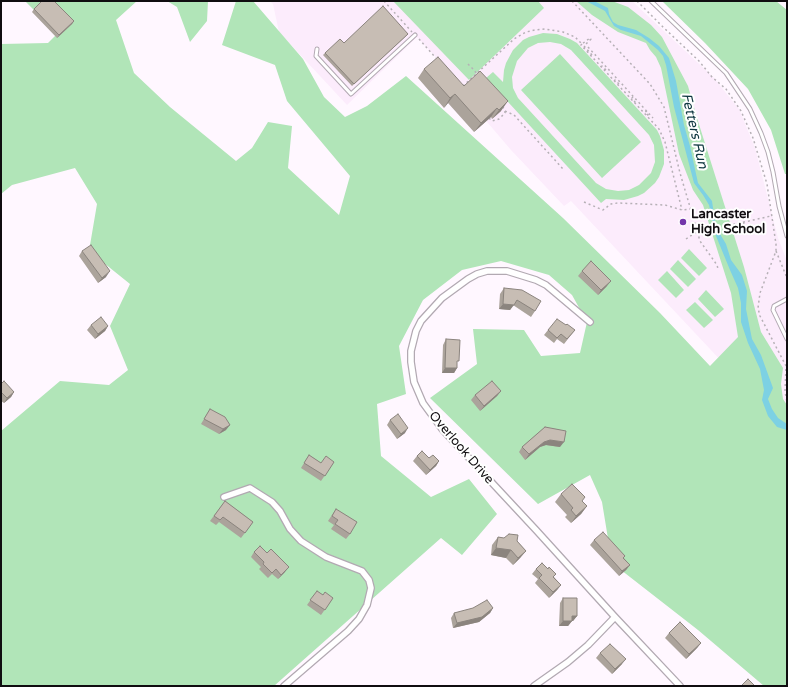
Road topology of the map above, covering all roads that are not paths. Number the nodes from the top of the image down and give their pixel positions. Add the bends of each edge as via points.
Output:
1 (651, 1) edge
2 (415, 35) road end
3 (317, 49) dead end
4 (787, 236) edge
5 (787, 299) edge
6 (590, 322) dead end
7 (787, 338) edge
8 (224, 497) dead end
9 (615, 617) junction
10 (284, 686) edge
11 (534, 686) edge
12 (680, 686) edge

1 - 4 lane via 726,73 750,109 768,152
2 - 3 lane via 350,94 316,56
5 - 7 lane via 774,306 773,310
6 - 9 street, Overlook Drive via 546,285 536,280 507,271 487,271 468,279 427,313 416,331 410,362 418,395 428,412
8 - 10 street via 250,488 272,502 301,541 326,557 362,571 369,580 371,588 368,605 359,619
9 - 11 street via 588,645
9 - 12 street, Overlook Drive

